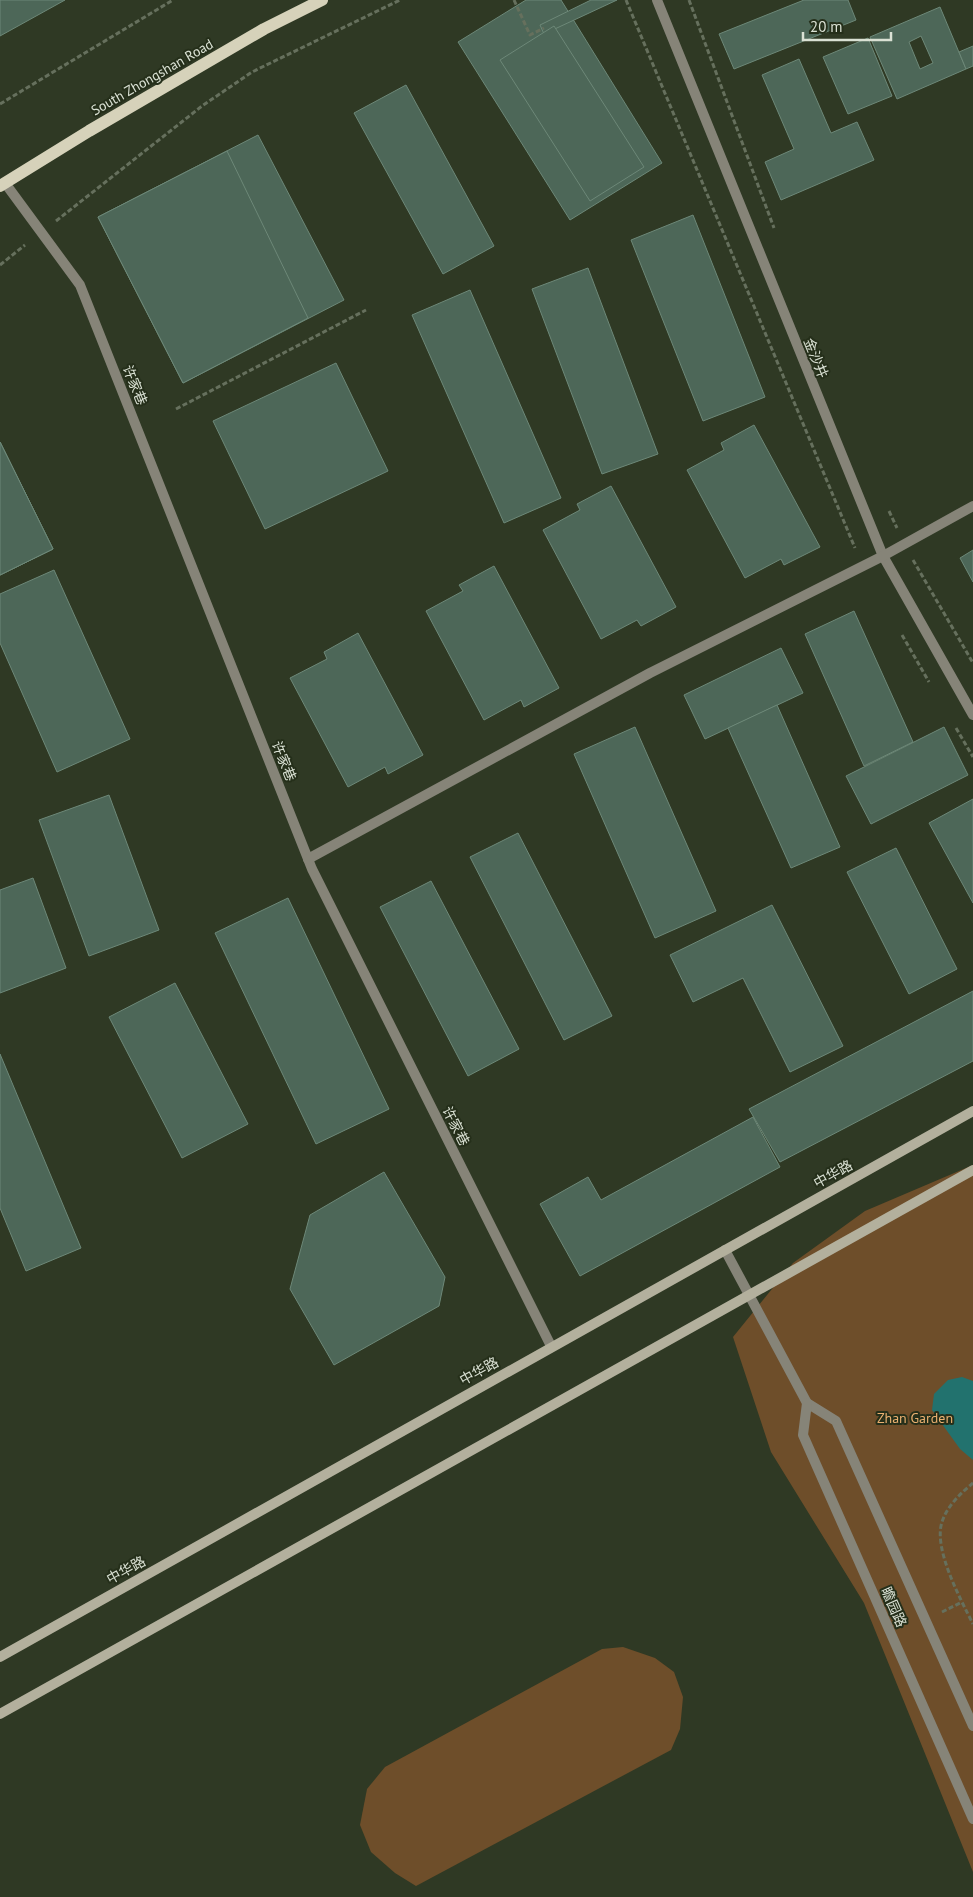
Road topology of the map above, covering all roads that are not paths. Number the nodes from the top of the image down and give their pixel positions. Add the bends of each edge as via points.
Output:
1 (322, 0) edge
2 (657, 0) edge
3 (2, 184) edge
4 (973, 506) edge
5 (883, 556) junction
6 (972, 713) edge
7 (308, 859) junction
8 (973, 1111) edge
9 (973, 1170) edge
10 (725, 1250) junction
11 (551, 1346) junction
12 (807, 1403) junction
13 (0, 1657) edge
14 (0, 1714) edge
15 (973, 1726) edge
16 (973, 1819) edge

1 - 3 main road, South Zhongshan Road via 264,29
2 - 5 street, 金沙井
3 - 7 street, 许家巷 via 80,285
4 - 5 street
5 - 6 street, 金沙井
5 - 7 street via 650,672
7 - 11 street, 许家巷
8 - 10 main road, 中华路
9 - 14 main road
10 - 11 main road, 中华路
10 - 12 street, 瞻园路
11 - 13 main road, 中华路
12 - 15 street, 瞻园路 via 836,1421
12 - 16 street, 瞻园路 via 803,1435

